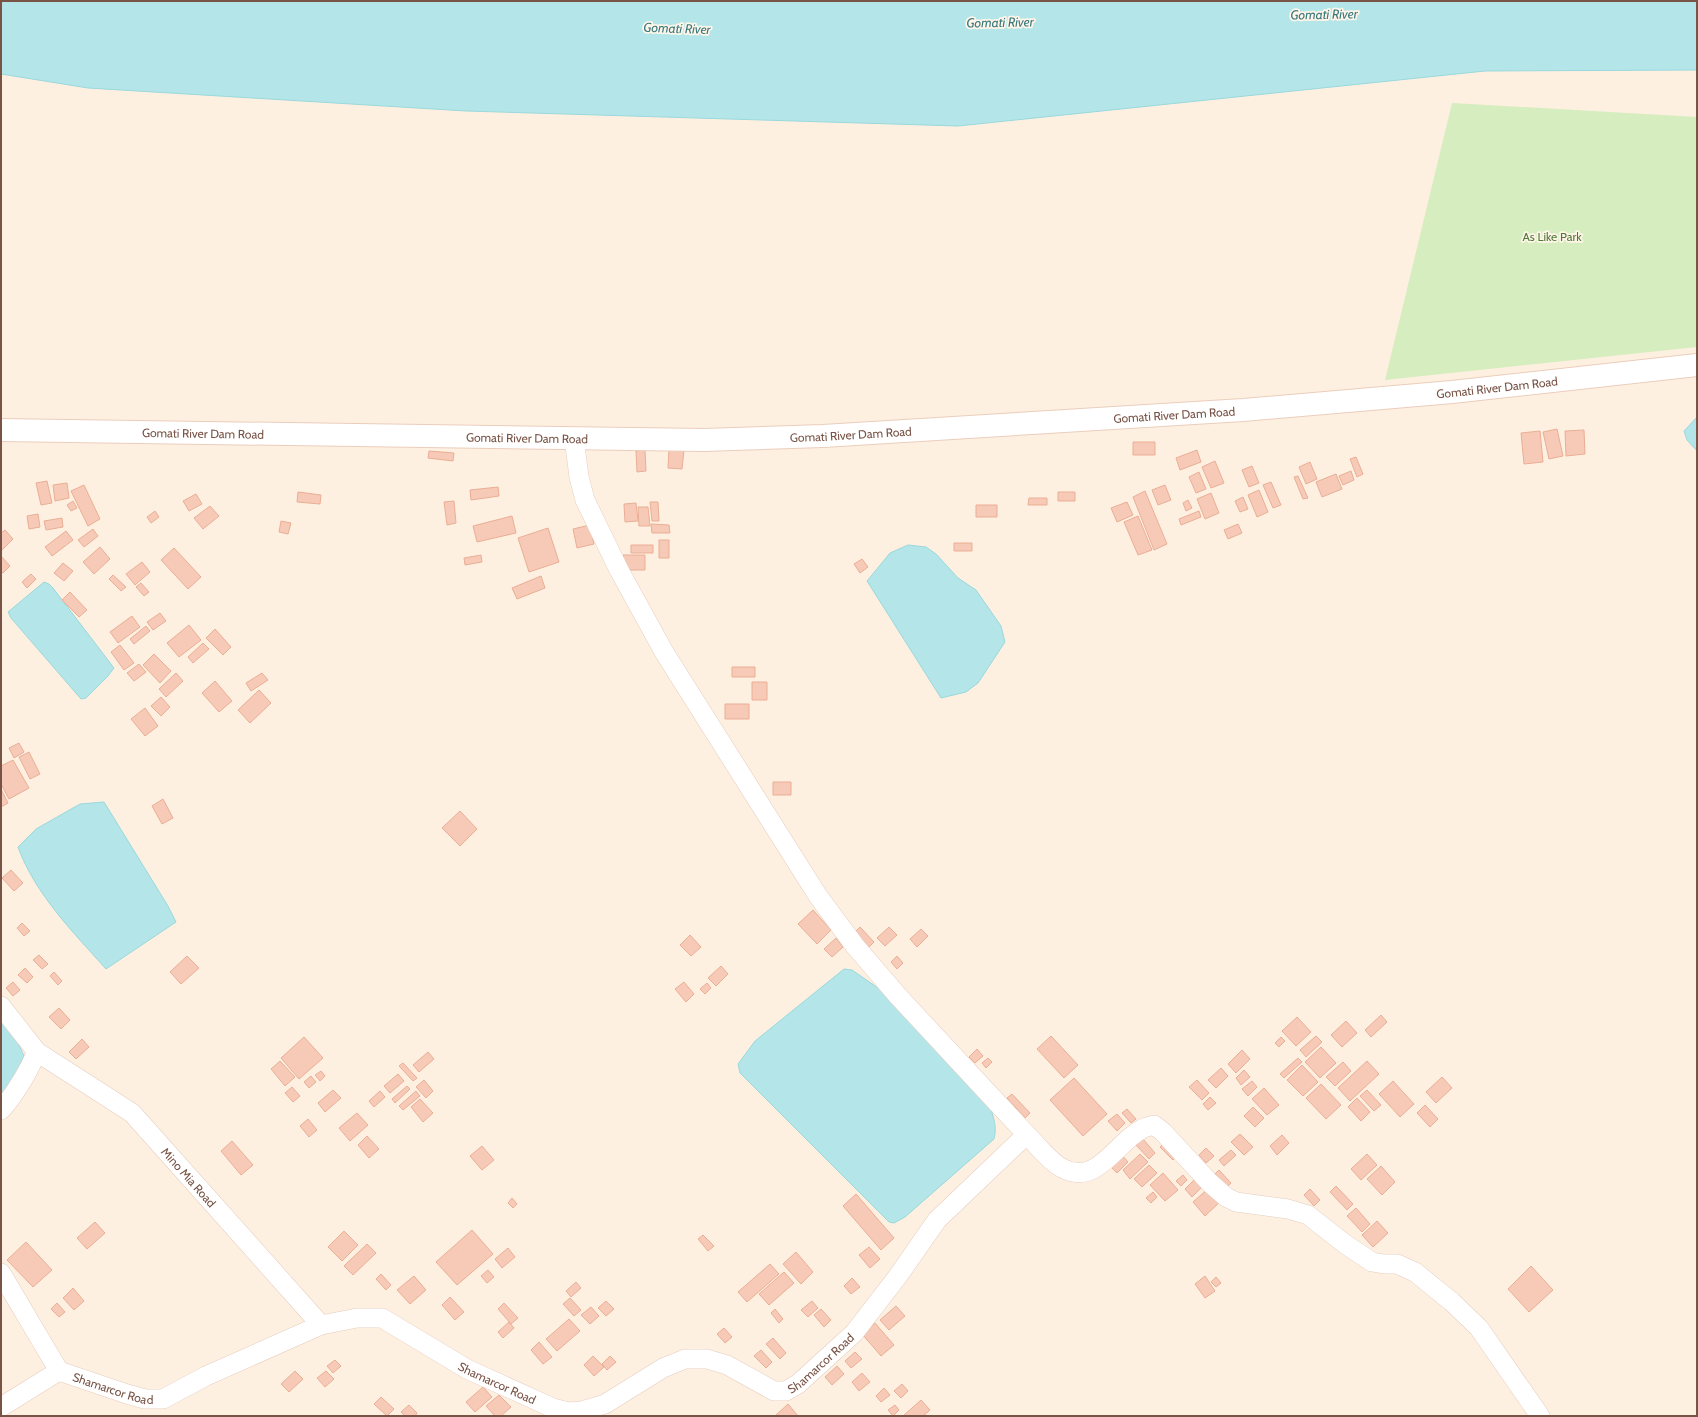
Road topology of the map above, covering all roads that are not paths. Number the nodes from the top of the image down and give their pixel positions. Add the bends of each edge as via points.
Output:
1 (1697, 365) edge
2 (1, 430) edge
3 (574, 438) junction
4 (1, 1006) edge
5 (37, 1052) junction
6 (1, 1110) edge
7 (1026, 1135) junction
8 (1, 1274) edge
9 (321, 1325) junction
10 (59, 1371) junction
11 (1, 1407) edge
12 (1540, 1416) edge

1 - 3 main road, Gomati River Dam Road via 1452,392 1042,423 736,439
2 - 3 main road, Gomati River Dam Road
3 - 7 street via 579,477 586,500 619,570 664,652 818,896 855,946 898,996
4 - 5 street, Mino Mia Road
5 - 6 street via 16,1093
5 - 9 street, Mino Mia Road via 132,1113
7 - 9 street, Shamarcor Road via 937,1220 854,1333 798,1384 786,1391 774,1391 726,1365 707,1359 685,1359 663,1368 605,1404 568,1412 553,1408 467,1369 382,1318 357,1318
7 - 12 street via 1061,1168 1083,1174 1093,1170 1141,1129 1154,1125 1226,1197 1236,1202 1288,1209 1308,1215 1372,1262 1397,1264 1415,1272 1479,1328
8 - 10 street
9 - 10 street, Shamarcor Road via 206,1376 162,1399 145,1399
10 - 11 street

